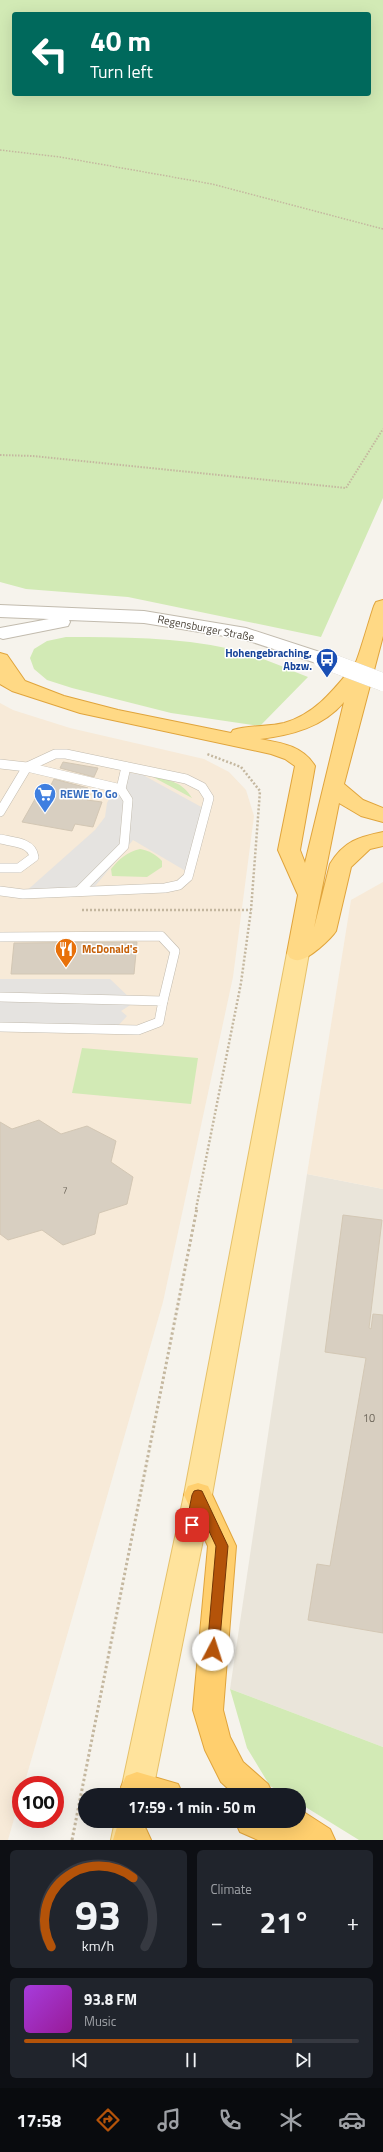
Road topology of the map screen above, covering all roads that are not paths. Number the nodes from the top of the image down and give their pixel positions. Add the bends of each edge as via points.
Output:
1 (383, 606) edge
2 (0, 611) edge
3 (0, 614) edge
4 (94, 615) junction
5 (2, 636) edge
6 (0, 659) edge
7 (366, 660) junction
8 (0, 677) edge
9 (383, 682) edge
10 (20, 688) junction
11 (220, 736) junction
12 (0, 764) edge
13 (27, 767) junction
14 (126, 767) junction
15 (334, 786) junction
16 (121, 789) junction
17 (0, 812) edge
18 (383, 815) edge
19 (0, 839) edge
20 (383, 839) edge
21 (0, 868) edge
22 (0, 891) edge
23 (79, 891) junction
24 (310, 897) junction
25 (0, 937) edge
26 (298, 954) junction
27 (0, 997) edge
28 (163, 1001) junction
29 (0, 1027) edge
30 (198, 1495) junction
31 (137, 1788) edge
32 (249, 1788) edge
33 (266, 1828) edge
34 (302, 1828) edge
35 (293, 1840) edge
36 (319, 1840) edge

1 - 7 highway
2 - 4 street, Regensburger Straße
3 - 5 street via 5,626
4 - 5 street, Regensburger Straße
4 - 9 street, Regensburger Straße, bridge via 144,617 246,634
6 - 10 highway
7 - 11 highway via 341,693 319,715 293,727 271,732
7 - 15 highway
8 - 10 highway
10 - 11 highway via 127,718
11 - 24 highway via 289,753 301,759 305,766 288,850
12 - 13 lane
13 - 14 lane via 56,754
13 - 16 lane
13 - 17 lane
14 - 16 lane
14 - 23 lane via 186,779 202,787 207,793 209,798 188,877 179,885 166,888
15 - 18 highway via 350,803
15 - 24 highway
16 - 23 lane via 128,800 124,846
19 - 21 lane via 28,846 34,857 18,870
20 - 26 highway via 363,844 341,864 325,931
22 - 23 lane via 23,894
24 - 26 highway
25 - 28 lane via 161,936 175,951
26 - 30 main road
27 - 28 lane
28 - 29 lane via 159,1022 138,1030
30 - 31 main road
30 - 32 highway via 222,1546 208,1710 216,1740 232,1772
33 - 35 highway
34 - 36 highway

